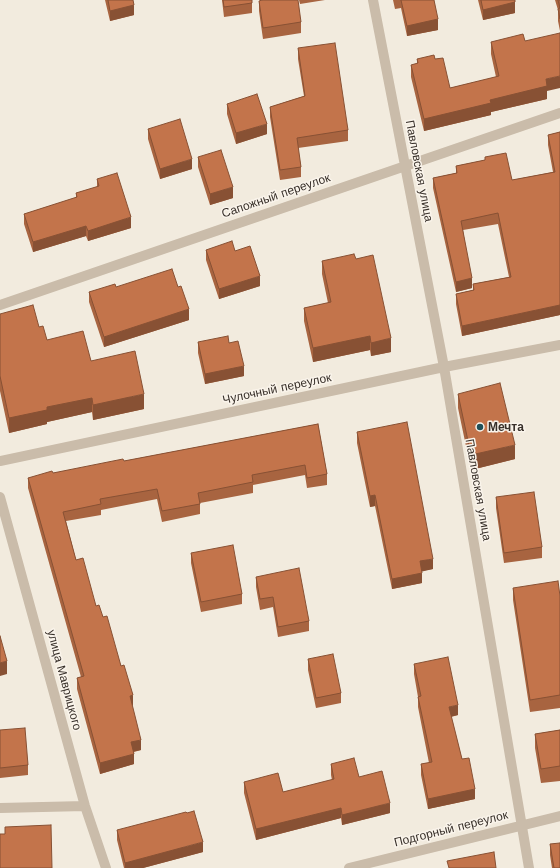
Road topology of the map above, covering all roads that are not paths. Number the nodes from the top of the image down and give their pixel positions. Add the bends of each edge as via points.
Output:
1 (372, 0) edge
2 (560, 113) edge
3 (404, 166) junction
4 (0, 305) edge
5 (560, 345) edge
6 (444, 367) junction
7 (0, 461) edge
8 (0, 497) edge
9 (85, 806) junction
10 (0, 808) edge
11 (560, 816) edge
12 (521, 824) junction
13 (106, 868) edge
14 (349, 868) edge
15 (529, 868) edge

1 - 3 street, Павловская улица
2 - 3 street, Сапожный переулок
3 - 4 street, Сапожный переулок
3 - 6 street, Павловская улица
5 - 6 street, Чулочный переулок
6 - 7 street, Чулочный переулок
6 - 12 street, Павловская улица
8 - 9 street, улица Маврицкого
9 - 10 street
9 - 13 street, улица Маврицкого
11 - 12 street, Подгорный переулок
12 - 14 street, Подгорный переулок
12 - 15 street, Павловская улица

